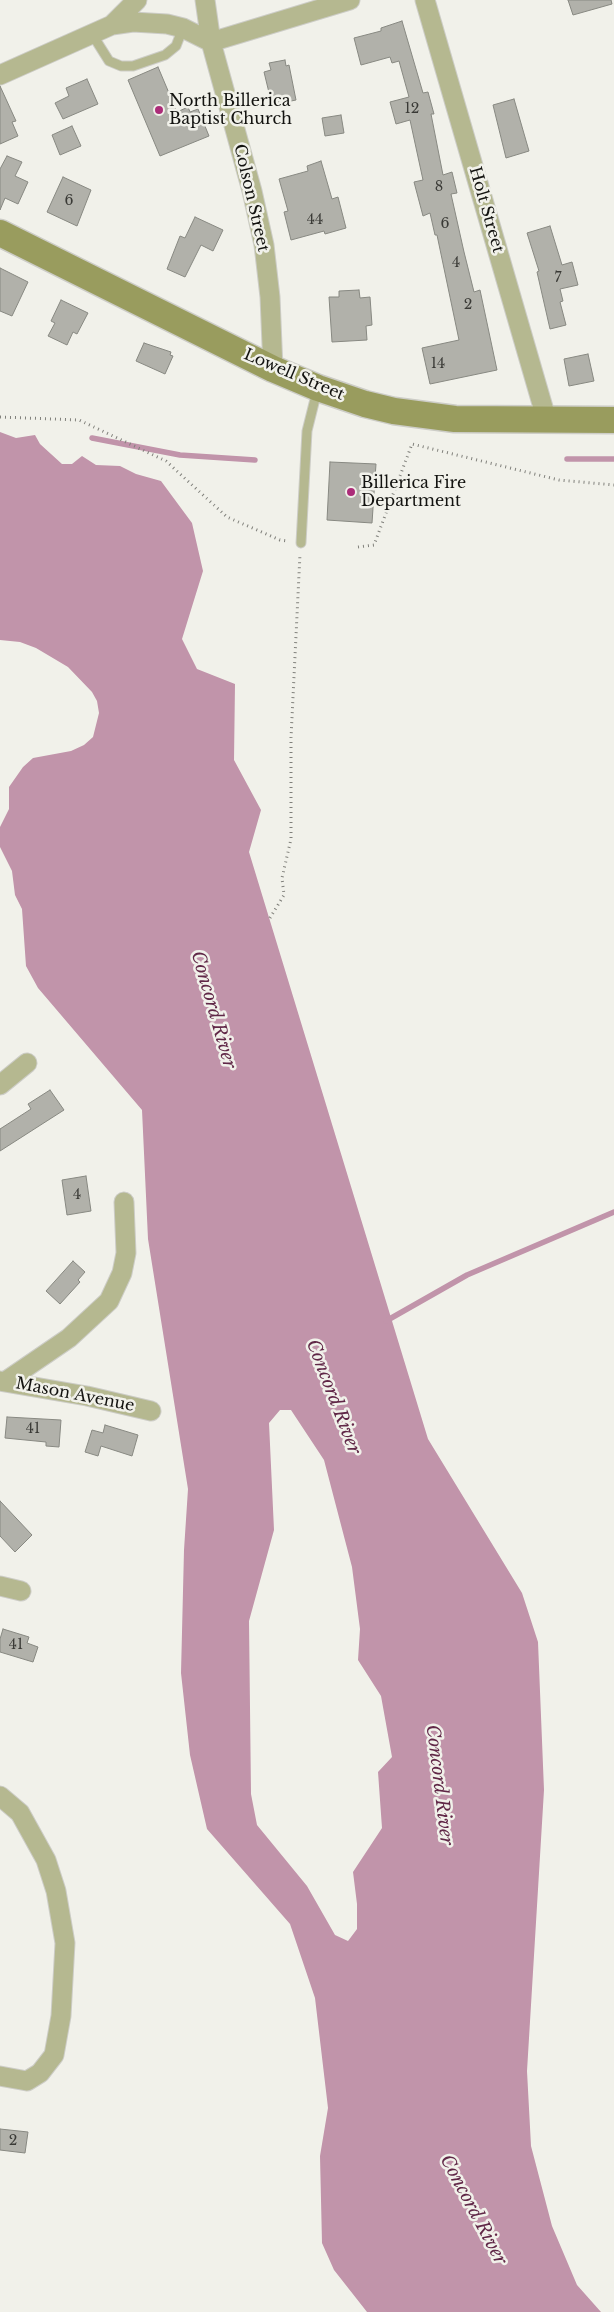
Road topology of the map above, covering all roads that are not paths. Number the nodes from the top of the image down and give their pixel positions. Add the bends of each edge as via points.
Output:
1 (137, 0) edge
2 (205, 0) edge
3 (350, 0) edge
4 (425, 0) edge
5 (112, 25) junction
6 (183, 28) junction
7 (92, 34) junction
8 (210, 42) junction
9 (0, 75) edge
10 (0, 233) edge
11 (273, 369) junction
12 (318, 388) junction
13 (614, 420) edge
14 (547, 421) junction
15 (301, 543) road end
16 (27, 1063) dead end
17 (0, 1086) edge
18 (124, 1202) dead end
19 (3, 1381) edge
20 (151, 1411) dead end
21 (0, 1586) edge
22 (21, 1591) dead end
23 (0, 1796) edge
24 (0, 2076) edge

1 - 5 street
2 - 8 street, Colson Street
3 - 8 street
4 - 14 street, Holt Street
5 - 6 street via 152,22
5 - 7 street
6 - 7 lane via 176,46 165,55 133,66 109,61
6 - 8 street
7 - 9 street
8 - 11 street, Colson Street via 264,245
10 - 11 main road, Lowell Street
11 - 12 main road, Lowell Street
12 - 14 main road, Lowell Street via 394,411 424,416
12 - 15 lane via 307,431
13 - 14 main road, Lowell Street
16 - 17 street
18 - 19 street via 126,1253 122,1273 109,1301 69,1338
19 - 20 street, Mason Avenue
21 - 22 street
23 - 24 street via 20,1813 46,1860 56,1892 65,1943 61,2016 54,2055 27,2081

